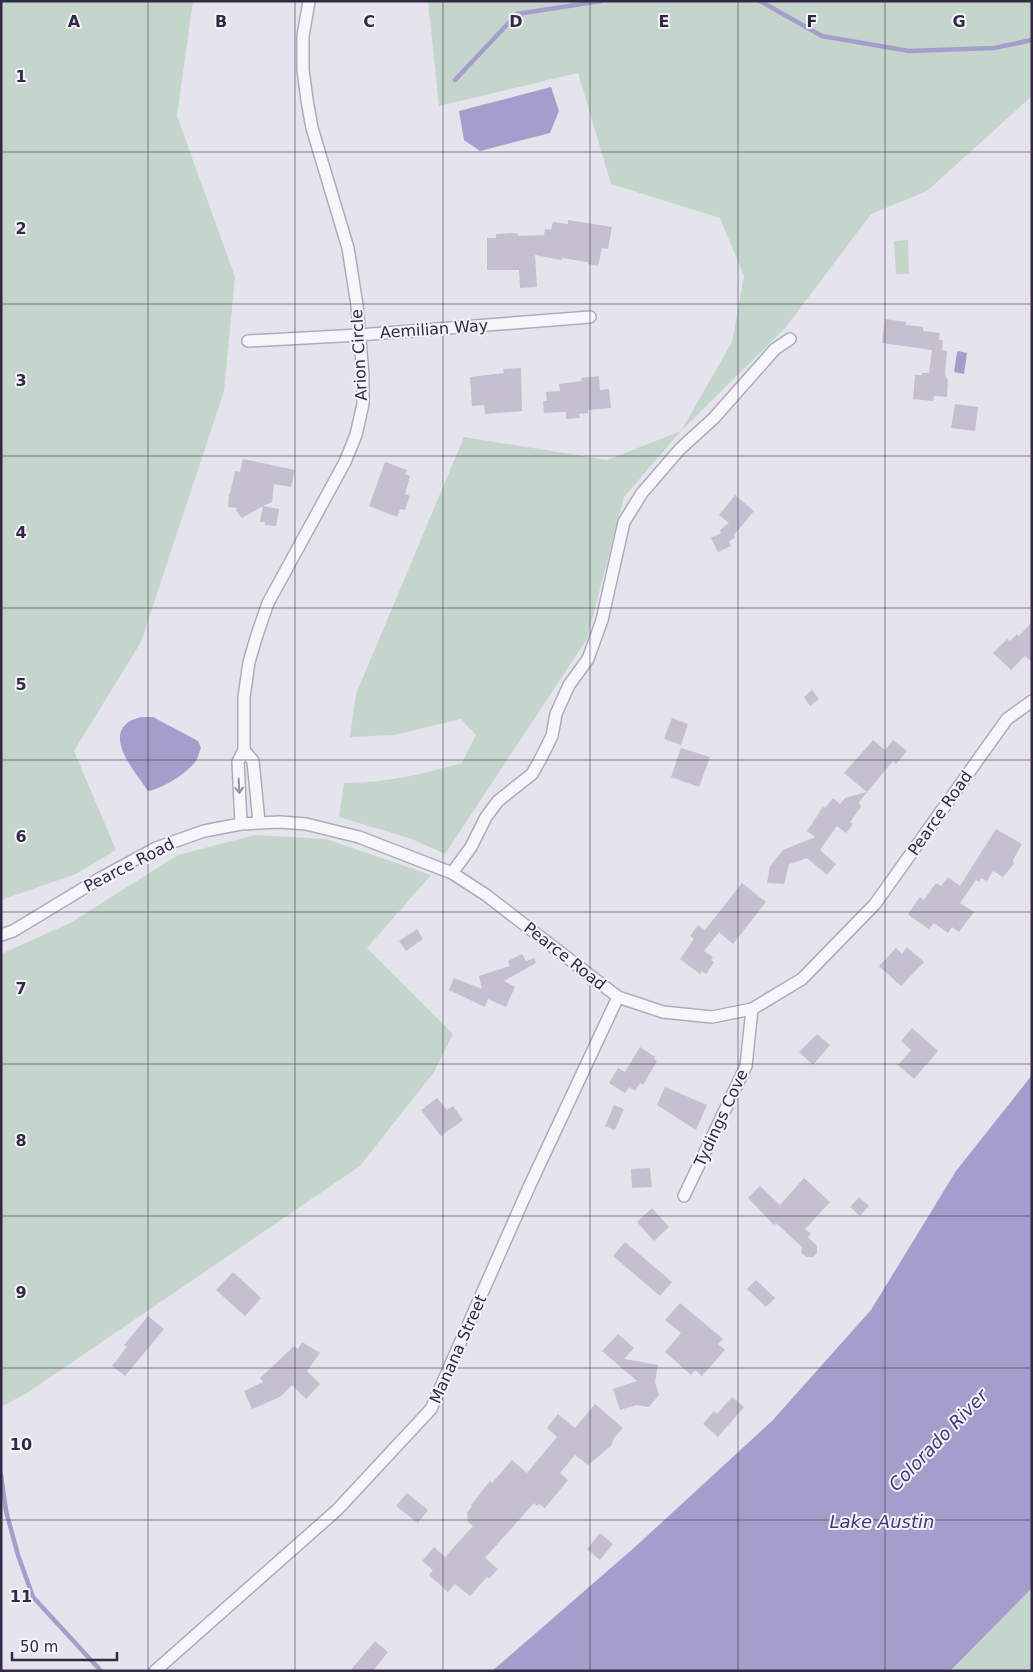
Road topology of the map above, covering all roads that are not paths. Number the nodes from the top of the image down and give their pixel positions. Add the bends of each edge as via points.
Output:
1 (309, 1) edge
2 (590, 317) dead end
3 (359, 335) junction
4 (790, 339) dead end
5 (248, 341) dead end
6 (1032, 701) edge
7 (244, 750) junction
8 (259, 822) junction
9 (241, 824) junction
10 (452, 873) junction
11 (1, 935) edge
12 (618, 997) junction
13 (752, 1009) junction
14 (684, 1196) dead end
15 (155, 1671) edge

1 - 3 street, Arion Circle via 303,36 307,100 312,128 348,248
2 - 3 street, Aemilian Way
3 - 5 street, Aemilian Way
3 - 7 street, Arion Circle via 363,404 356,435 346,462 268,603 250,662 244,697
4 - 10 street via 775,349 642,493 624,522 602,620 588,659 569,685 541,758 532,774 490,812
6 - 13 street, Pearce Road via 1007,719 875,904 802,979
7 - 8 street, Arion Circle via 253,761
7 -> 9 street, Arion Circle via 238,762
8 - 9 street, Pearce Road
8 - 10 street, Pearce Road via 330,829
9 - 11 street, Pearce Road via 204,831 156,848
10 - 12 street, Pearce Road via 486,895
12 - 13 street, Pearce Road via 663,1012 712,1018
12 - 15 street, Manana Street via 430,1409 337,1510
13 - 14 street, Tydings Cove via 746,1066

